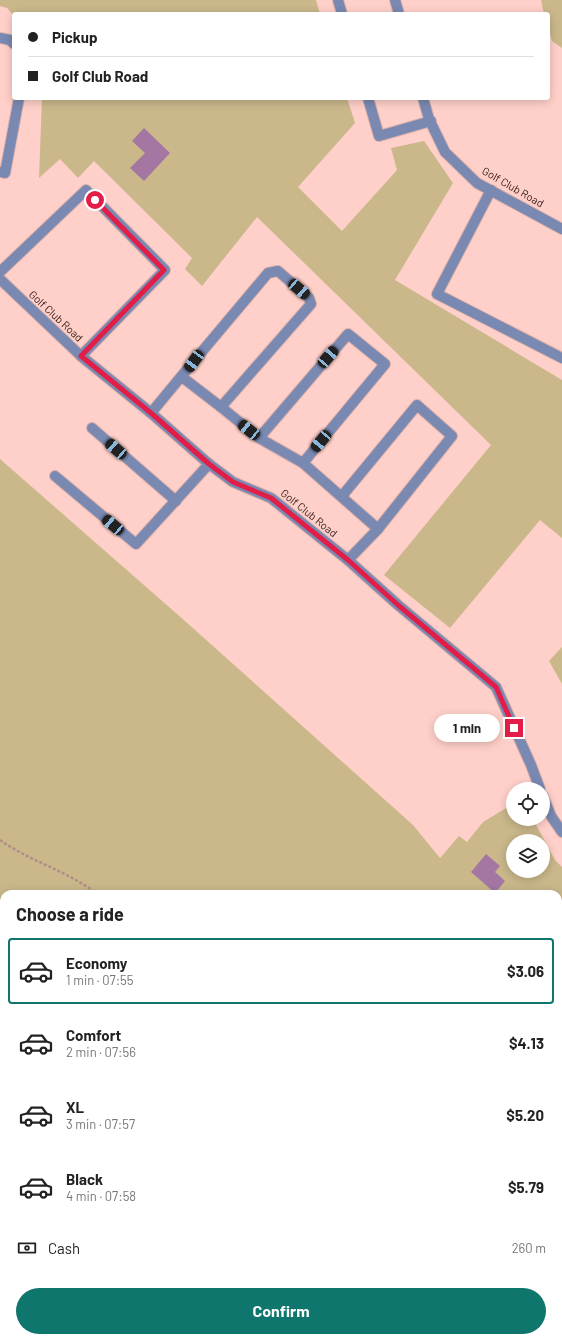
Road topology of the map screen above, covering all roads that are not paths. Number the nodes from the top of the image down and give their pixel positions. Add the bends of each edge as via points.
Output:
1 (338, 0) edge
2 (395, 0) edge
3 (341, 12) edge
4 (398, 12) edge
5 (0, 38) edge
6 (12, 42) edge
7 (19, 100) edge
8 (369, 100) edge
9 (424, 100) edge
10 (430, 121) junction
11 (0, 172) edge
12 (491, 190) junction
13 (562, 229) edge
14 (0, 272) edge
15 (0, 279) edge
16 (81, 356) junction
17 (562, 358) edge
18 (182, 377) junction
19 (221, 407) junction
20 (151, 413) junction
21 (92, 428) dead end
22 (258, 438) junction
23 (303, 463) junction
24 (209, 464) junction
25 (55, 476) dead end
26 (342, 496) junction
27 (176, 501) junction
28 (378, 529) junction
29 (348, 560) junction
30 (537, 782) edge
31 (550, 814) edge
32 (562, 832) edge

1 - 3 street
2 - 4 street
5 - 6 street
7 - 11 street via 5,173
8 - 10 street via 379,136
9 - 10 street, Golf Club Road
10 - 12 street, Golf Club Road via 445,152 477,183
12 - 13 street, Golf Club Road
12 - 17 street via 437,294
14 - 16 street via 86,190 164,270
15 - 16 street, Golf Club Road
16 - 20 street, Golf Club Road
18 - 19 street
18 - 19 street via 268,274 278,271 309,298 311,304
18 - 20 street
19 - 22 street
20 - 24 street, Golf Club Road
21 - 27 street
22 - 23 street
22 - 23 street via 348,334 385,364
23 - 26 street
24 - 27 street
24 - 29 street, Golf Club Road via 233,482 271,498
25 - 27 street via 136,544
26 - 28 street
26 - 28 street via 417,405 452,436
28 - 29 street
29 - 30 street, Golf Club Road via 496,687
31 - 32 street

